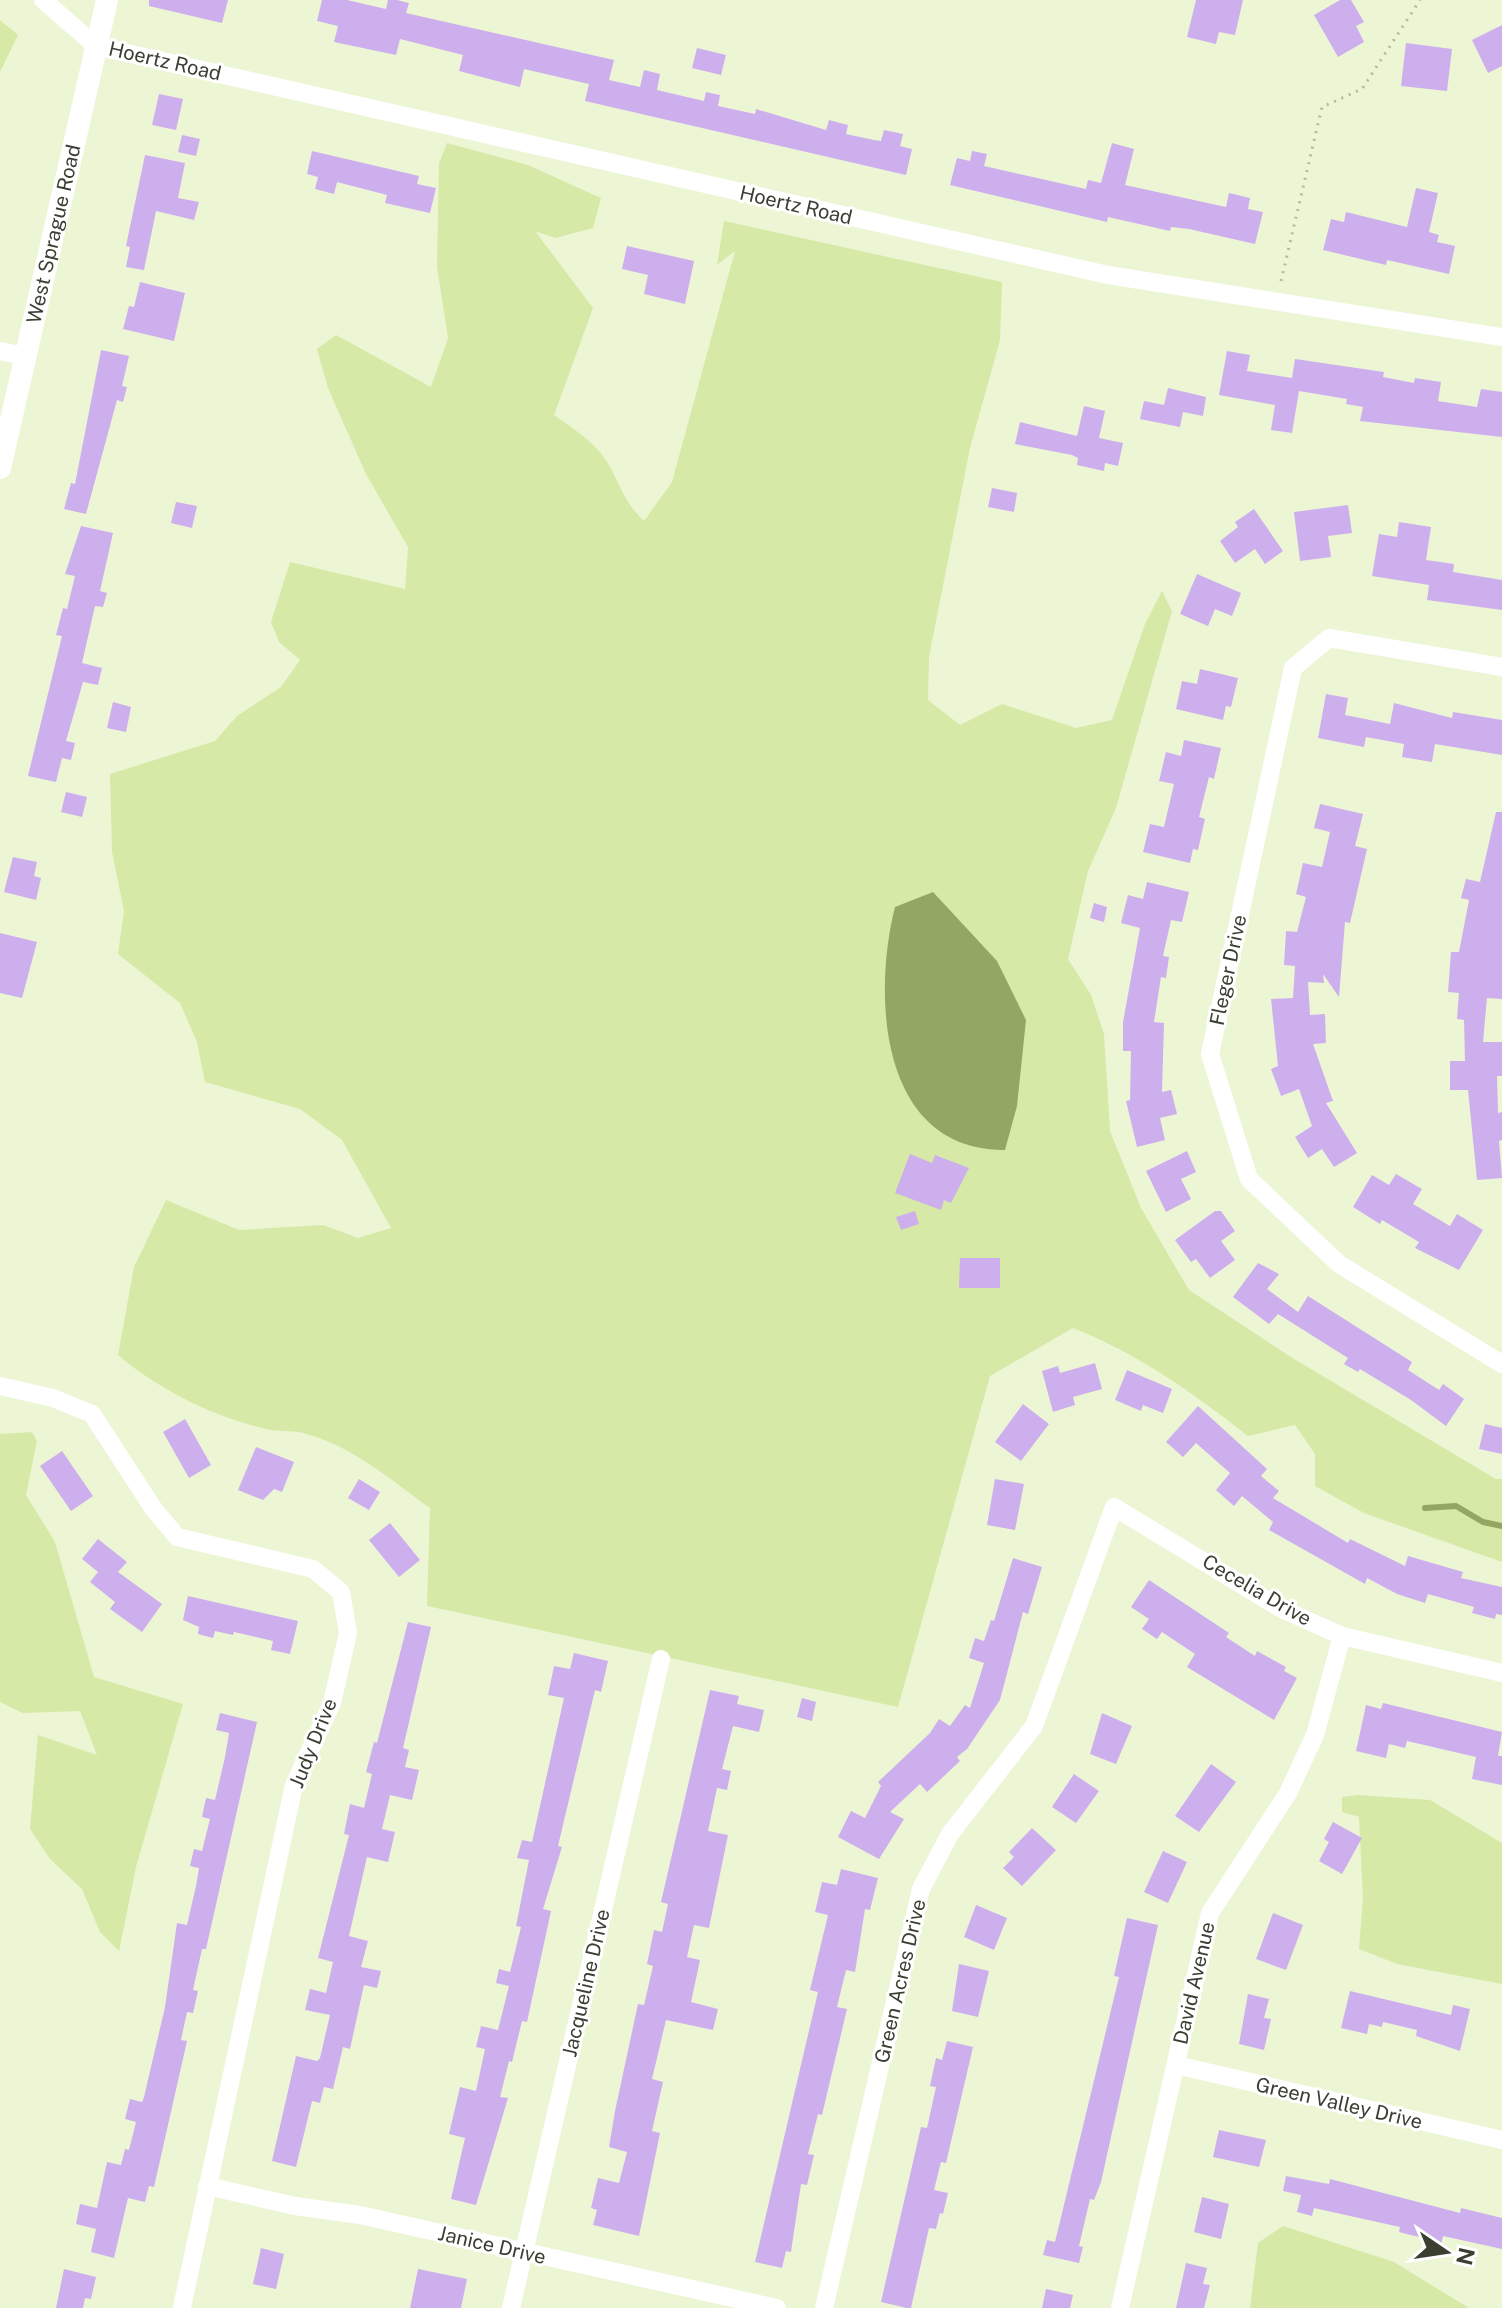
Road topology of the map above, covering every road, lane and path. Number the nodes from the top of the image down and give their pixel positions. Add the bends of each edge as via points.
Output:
1 (43, 0) edge
2 (107, 0) edge
3 (1420, 0) edge
4 (96, 46) junction
5 (1281, 281) dead end
6 (1502, 337) edge
7 (0, 351) edge
8 (25, 356) junction
9 (0, 468) edge
10 (1502, 667) edge
11 (1502, 1364) edge
12 (0, 1386) edge
13 (1114, 1507) joint
14 (1342, 1636) junction
15 (661, 1659) dead end
16 (1502, 1673) edge
17 (1176, 2065) junction
18 (1502, 2140) edge
19 (207, 2186) junction
20 (524, 2252) junction
21 (182, 2307) edge
22 (511, 2308) edge
23 (777, 2308) edge
24 (824, 2308) edge
25 (1120, 2308) edge

1 - 4 street
2 - 4 street, West Sprague Road
3 - 5 path via 1362,89 1322,107
4 - 6 street, Hoertz Road via 1108,275
4 - 8 street, West Sprague Road
7 - 8 street
8 - 9 street, West Sprague Road
10 - 11 street, Fleger Drive via 1329,638 1293,668 1210,1054 1249,1179 1339,1264
12 - 19 street, Judy Drive via 92,1414 177,1537 313,1569 341,1592 348,1633 332,1703 294,1785
13 - 14 street, Cecelia Drive via 1280,1608
13 - 24 street, Green Acres Drive via 1034,1726 950,1834 921,1889
14 - 16 street, Cecelia Drive
14 - 17 street, David Avenue via 1315,1735 1288,1793 1210,1913
15 - 20 street, Jacqueline Drive
17 - 18 street, Green Valley Drive
17 - 25 street, David Avenue
19 - 20 street, Janice Drive
19 - 21 street, Judy Drive
20 - 22 street, Jacqueline Drive
20 - 23 street, Janice Drive

